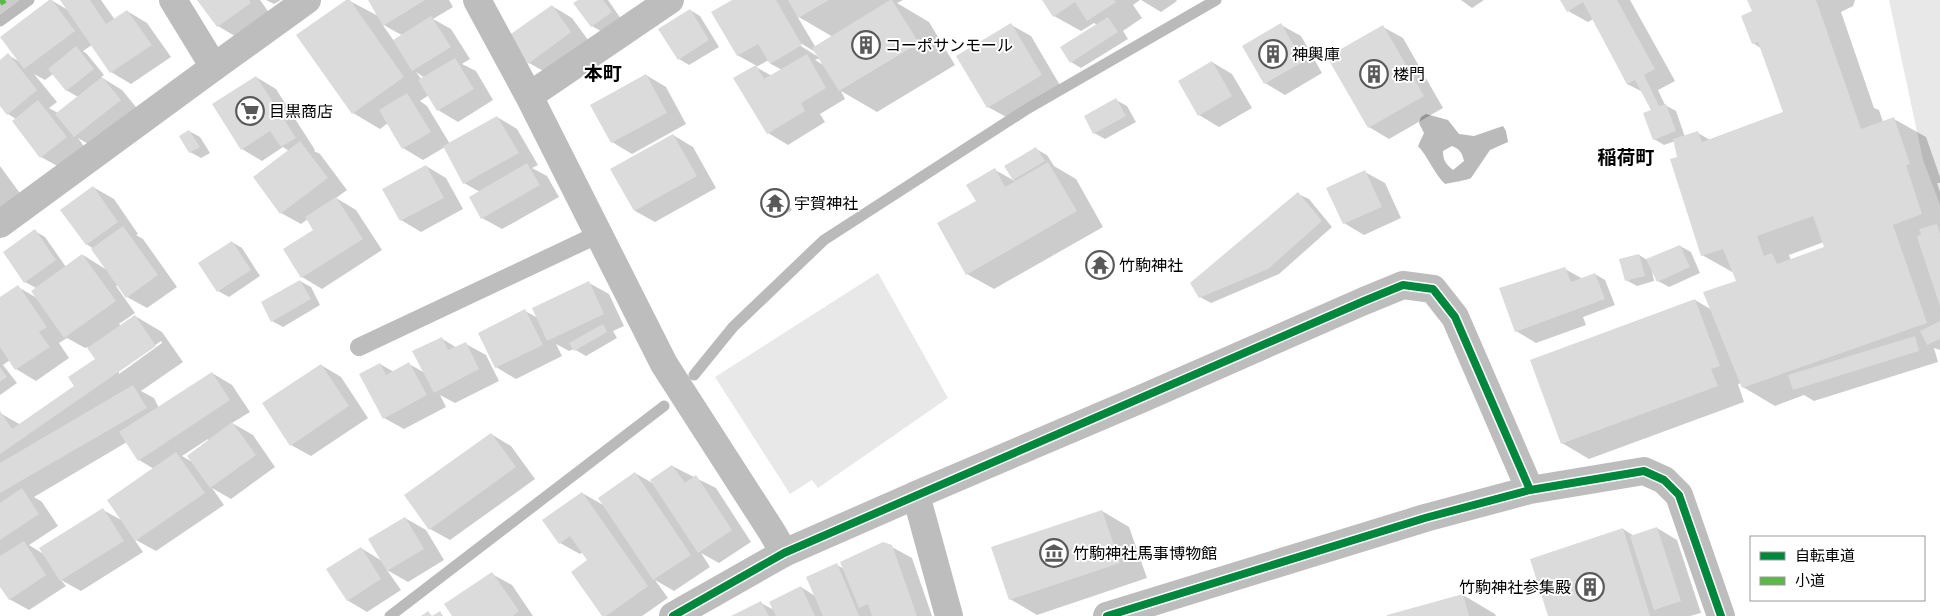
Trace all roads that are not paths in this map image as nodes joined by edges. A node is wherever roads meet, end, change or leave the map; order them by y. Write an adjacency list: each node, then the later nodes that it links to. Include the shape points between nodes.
1 (173, 0): 5 (street)
2 (306, 0): 5 (street)
3 (477, 0): 6 (street)
4 (670, 0): 6 (street)
5 (214, 67): 7 (street)
6 (529, 96): 8 (street)
7 (0, 224)
8 (599, 234): 9 (lane); 12 (street, via 664,364)
9 (359, 346)
10 (1530, 490): 11 (street, via 1455,317 1433,289 1403,285); 15 (street, via 1425,518); 16 (street, via 1644,471 1664,480 1679,495)
11 (916, 495): 12 (street); 14 (street)
12 (784, 553): 13 (street)
13 (673, 616)
14 (949, 616)
15 (1107, 616)
16 (1721, 616)

